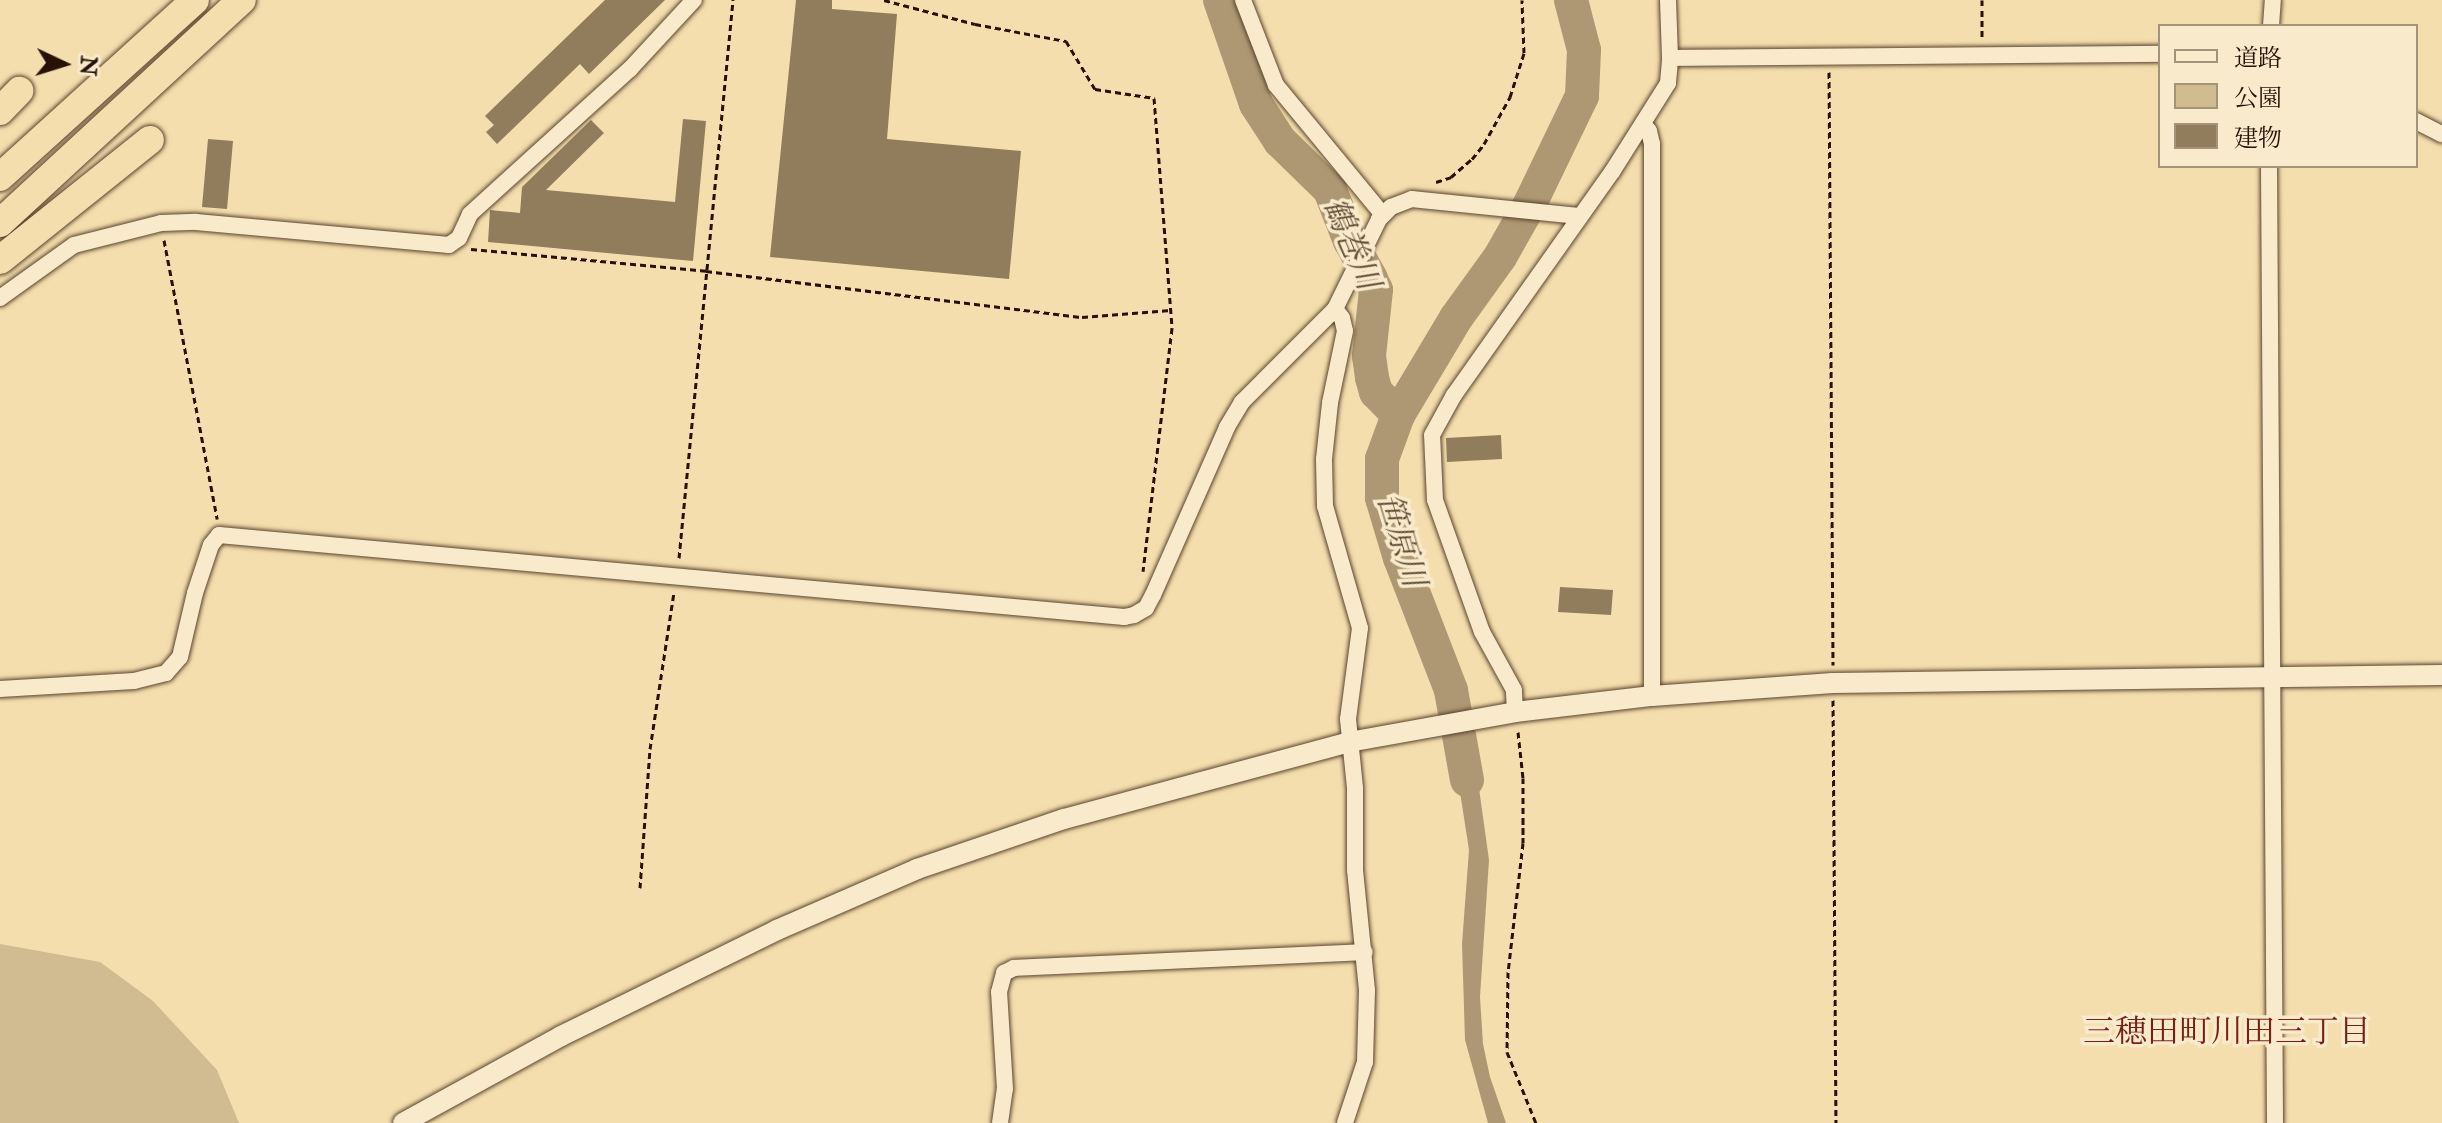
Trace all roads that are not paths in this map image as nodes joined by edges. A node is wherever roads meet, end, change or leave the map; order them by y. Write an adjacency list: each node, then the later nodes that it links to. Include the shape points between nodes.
1 (195, 0): 15 (highway)
2 (242, 0): 18 (highway)
3 (694, 0): 20 (street, via 630,69 470,214 459,238 443,246 161,223 74,245)
4 (1243, 0): 17 (street, via 1276,85)
5 (1668, 0): 9 (street)
6 (2273, 0): 7 (street)
7 (2271, 24)
8 (2158, 54): 9 (street)
9 (1670, 58): 11 (street, via 1668,83)
10 (2418, 122): 12 (street)
11 (1643, 124): 16 (street); 25 (street, via 1652,144)
12 (2442, 134)
13 (150, 140): 19 (highway)
14 (2269, 168): 23 (street)
15 (0, 177)
16 (1578, 216): 17 (street, via 1412,199 1395,204); 26 (street, via 1432,435 1435,500 1482,632 1514,690)
17 (1381, 217): 21 (street)
18 (0, 223)
19 (0, 260)
20 (0, 298)
21 (1338, 302): 24 (street, via 1242,402 1141,613 1124,617 219,535 195,593 180,657 166,673 134,681); 27 (street, via 1345,331 1330,403 1324,493 1360,628)
22 (2442, 675): 23 (street)
23 (2270, 677): 25 (street, via 1833,683); 32 (street)
24 (0, 689)
25 (1652, 696): 26 (street)
26 (1515, 712): 27 (street)
27 (1349, 742): 28 (street); 29 (street, via 1064,819 917,869 777,930 588,1023)
28 (1365, 952): 30 (street, via 1014,968 1004,973 999,992 1005,1089); 31 (street, via 1365,1062)
29 (403, 1123)
30 (1000, 1123)
31 (1345, 1123)
32 (2275, 1123)

